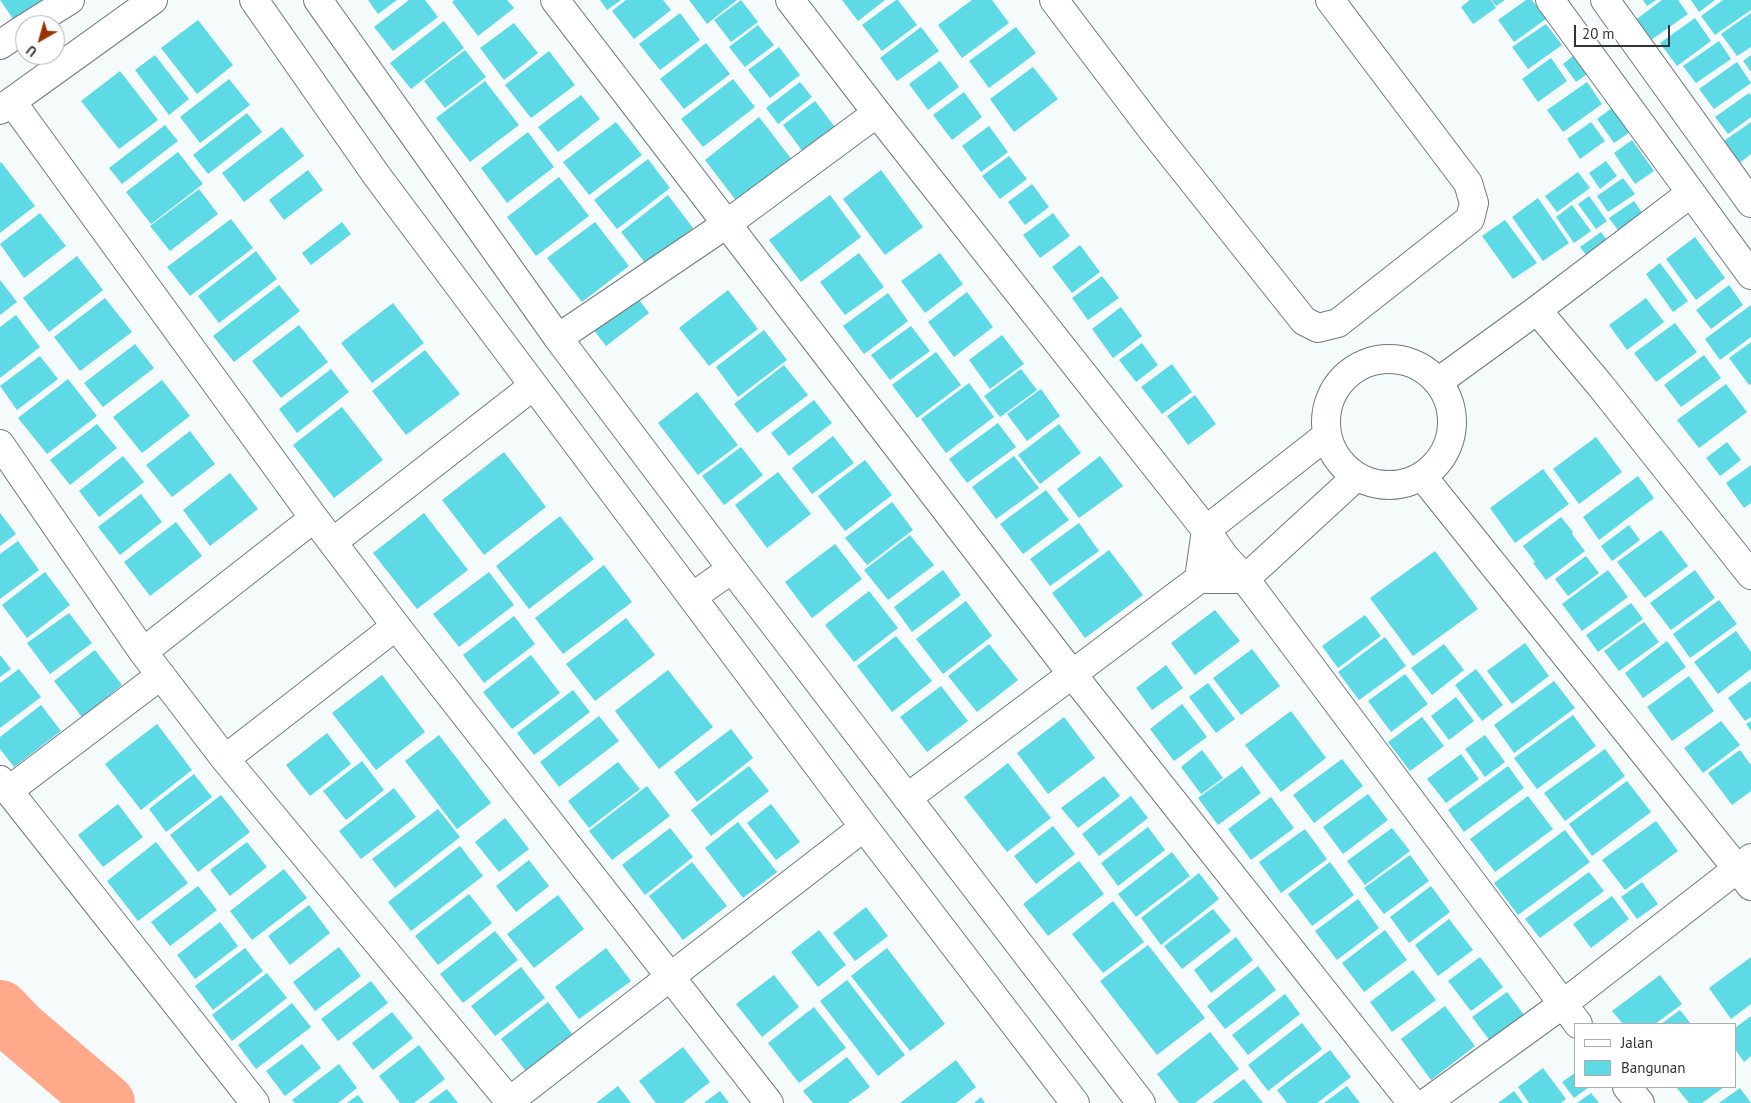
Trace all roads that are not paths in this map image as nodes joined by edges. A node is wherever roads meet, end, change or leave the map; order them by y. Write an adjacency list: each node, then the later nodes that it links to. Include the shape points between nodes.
1 (70, 0): 11 (street)
2 (153, 0): 12 (street)
3 (254, 0): 21 (street, via 377,176)
4 (318, 0): 19 (street)
5 (555, 0): 16 (street)
6 (790, 0): 13 (street)
7 (1054, 0): 8 (street, via 1304,322 1318,328 1338,323 1470,219 1474,204 1468,183)
8 (1330, 0)
9 (1550, 0): 14 (street)
10 (1605, 0): 15 (street)
11 (46, 15)
12 (6, 106): 26 (street)
13 (877, 113): 16 (street); 27 (street)
14 (1691, 193): 17 (street); 18 (street)
15 (1751, 203)
16 (728, 223): 19 (street); 36 (street)
17 (1751, 275)
18 (1537, 310): 20 (street); 30 (street)
19 (558, 338): 29 (street)
20 (1438, 382): 22 (street, via 1417,365 1391,359 1366,363 1343,377 1331,394 1325,415); 25 (street, via 1451,406 1452,433 1442,458)
21 (533, 386): 28 (street); 33 (street)
22 (1326, 436): 24 (street, via 1337,460); 27 (street)
23 (0, 444): 35 (street)
24 (1356, 477): 25 (street, via 1378,485 1401,486); 32 (street)
25 (1423, 477): 42 (street)
26 (314, 518): 28 (street); 35 (street)
27 (1206, 530): 31 (street); 32 (street)
28 (332, 542): 34 (street)
29 (732, 569): 33 (street); 40 (street)
30 (1751, 575)
31 (1199, 579): 32 (street); 36 (street)
32 (1245, 579): 44 (street)
33 (692, 597): 41 (street)
34 (396, 626): 38 (street); 43 (street)
35 (143, 652): 37 (street)
36 (1072, 674): 40 (street); 51 (street)
37 (161, 675): 38 (street); 39 (street)
38 (225, 759): 47 (street)
39 (4, 785): 48 (street)
40 (907, 798): 46 (street)
41 (864, 827): 43 (street); 50 (street)
42 (1746, 870): 44 (street)
43 (671, 976): 47 (street); 49 (street)
44 (1570, 1014): 52 (street)
45 (1629, 1088): 53 (street)
46 (1129, 1099)
47 (509, 1102)
48 (255, 1103)
49 (770, 1103)
50 (1075, 1103)
51 (1412, 1103)
52 (1426, 1103)
53 (1640, 1103)

